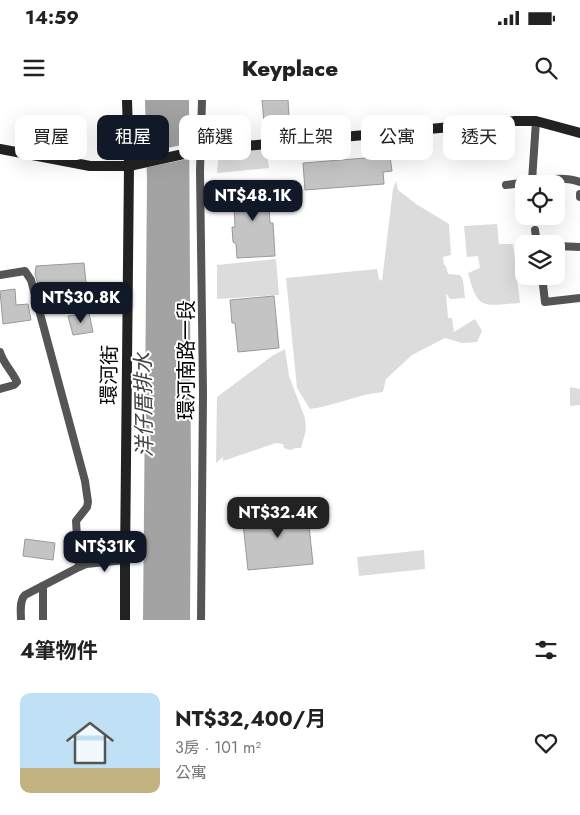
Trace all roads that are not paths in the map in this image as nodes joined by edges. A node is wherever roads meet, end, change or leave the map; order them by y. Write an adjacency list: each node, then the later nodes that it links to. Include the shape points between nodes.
1 (127, 100): 10 (street, 環河街)
2 (202, 100): 3 (street, 環河南路一段)
3 (201, 115)
4 (536, 121): 5 (street); 6 (street); 11 (street)
5 (580, 132)
6 (251, 146)
7 (0, 148): 10 (street, via 90,166)
8 (179, 155): 10 (street)
9 (198, 160): 31 (street, 環河南路一段, via 203,393)
10 (129, 166): 25 (street, 環河街)
11 (530, 175)
12 (565, 180): 13 (street)
13 (580, 182)
14 (515, 184): 15 (street)
15 (506, 185)
16 (535, 230): 17 (street)
17 (536, 235)
18 (565, 246): 19 (street)
19 (580, 247)
20 (0, 274): 26 (street, via 17,271 28,274 69,419 88,502 76,522)
21 (543, 285): 22 (street, via 545,302)
22 (580, 298)
23 (0, 352): 24 (street, via 17,382)
24 (0, 389)
25 (124, 560): 26 (street); 30 (street, 環河街)
26 (79, 567): 27 (street)
27 (43, 586): 28 (street, via 23,598); 29 (street)
28 (21, 620)
29 (43, 620)
30 (125, 620)
31 (201, 620)

